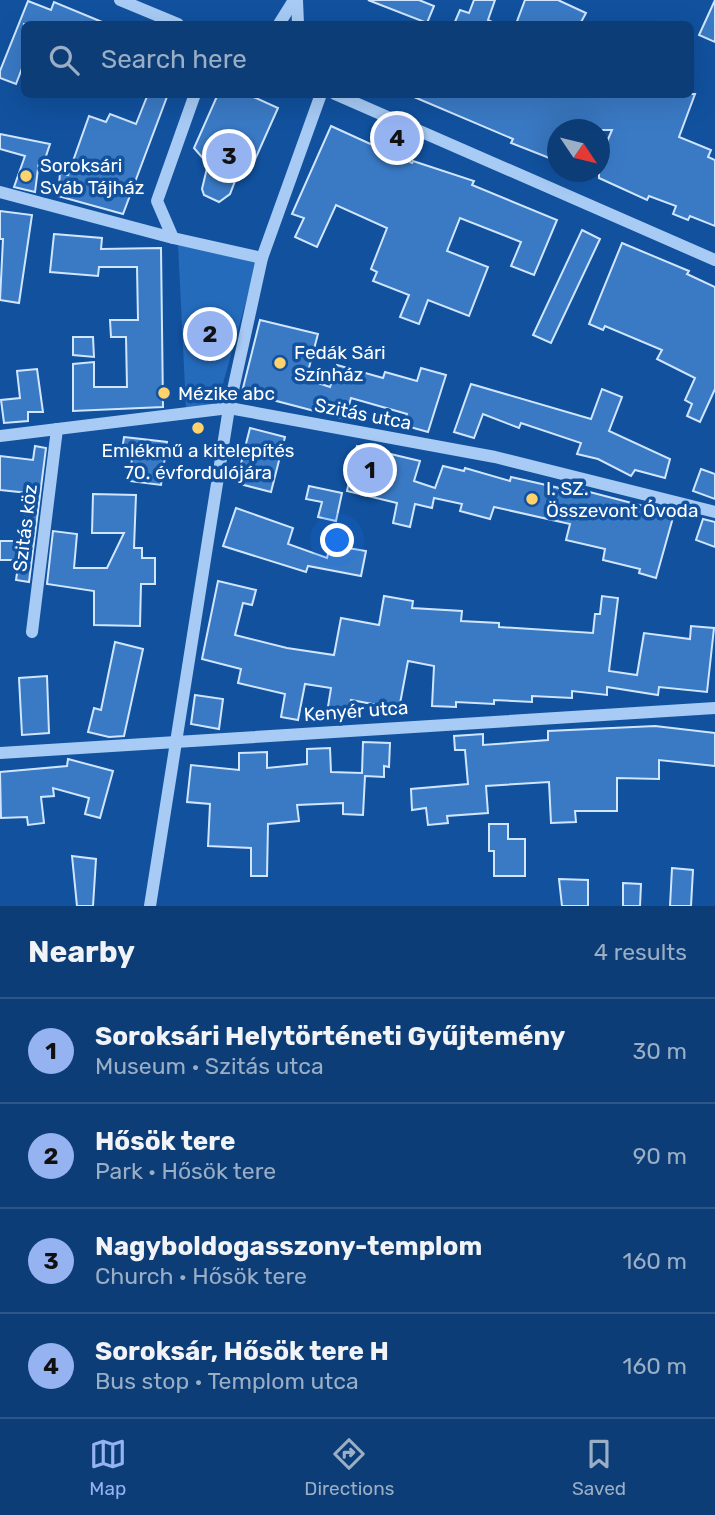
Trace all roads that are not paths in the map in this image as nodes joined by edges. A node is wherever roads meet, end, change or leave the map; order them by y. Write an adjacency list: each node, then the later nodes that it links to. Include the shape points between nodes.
1 (120, 0): 3 (street)
2 (296, 0): 4 (street); 5 (street)
3 (171, 21)
4 (280, 21)
5 (298, 21)
6 (194, 98): 10 (street, via 157,201)
7 (320, 98): 11 (street)
8 (344, 98): 12 (street)
9 (0, 192): 10 (street)
10 (173, 238): 11 (street)
11 (262, 258): 13 (street)
12 (715, 260)
13 (229, 408): 14 (street, Szitás utca); 16 (street, Szitás utca, via 495,457); 19 (street)
14 (57, 429): 15 (street, Szitás utca); 17 (street, Szitás köz)
15 (0, 436)
16 (715, 512)
17 (32, 632)
18 (715, 708): 19 (street, Kenyér utca)
19 (175, 741): 20 (street, Kenyér utca); 21 (street)
20 (0, 753)
21 (150, 906)

